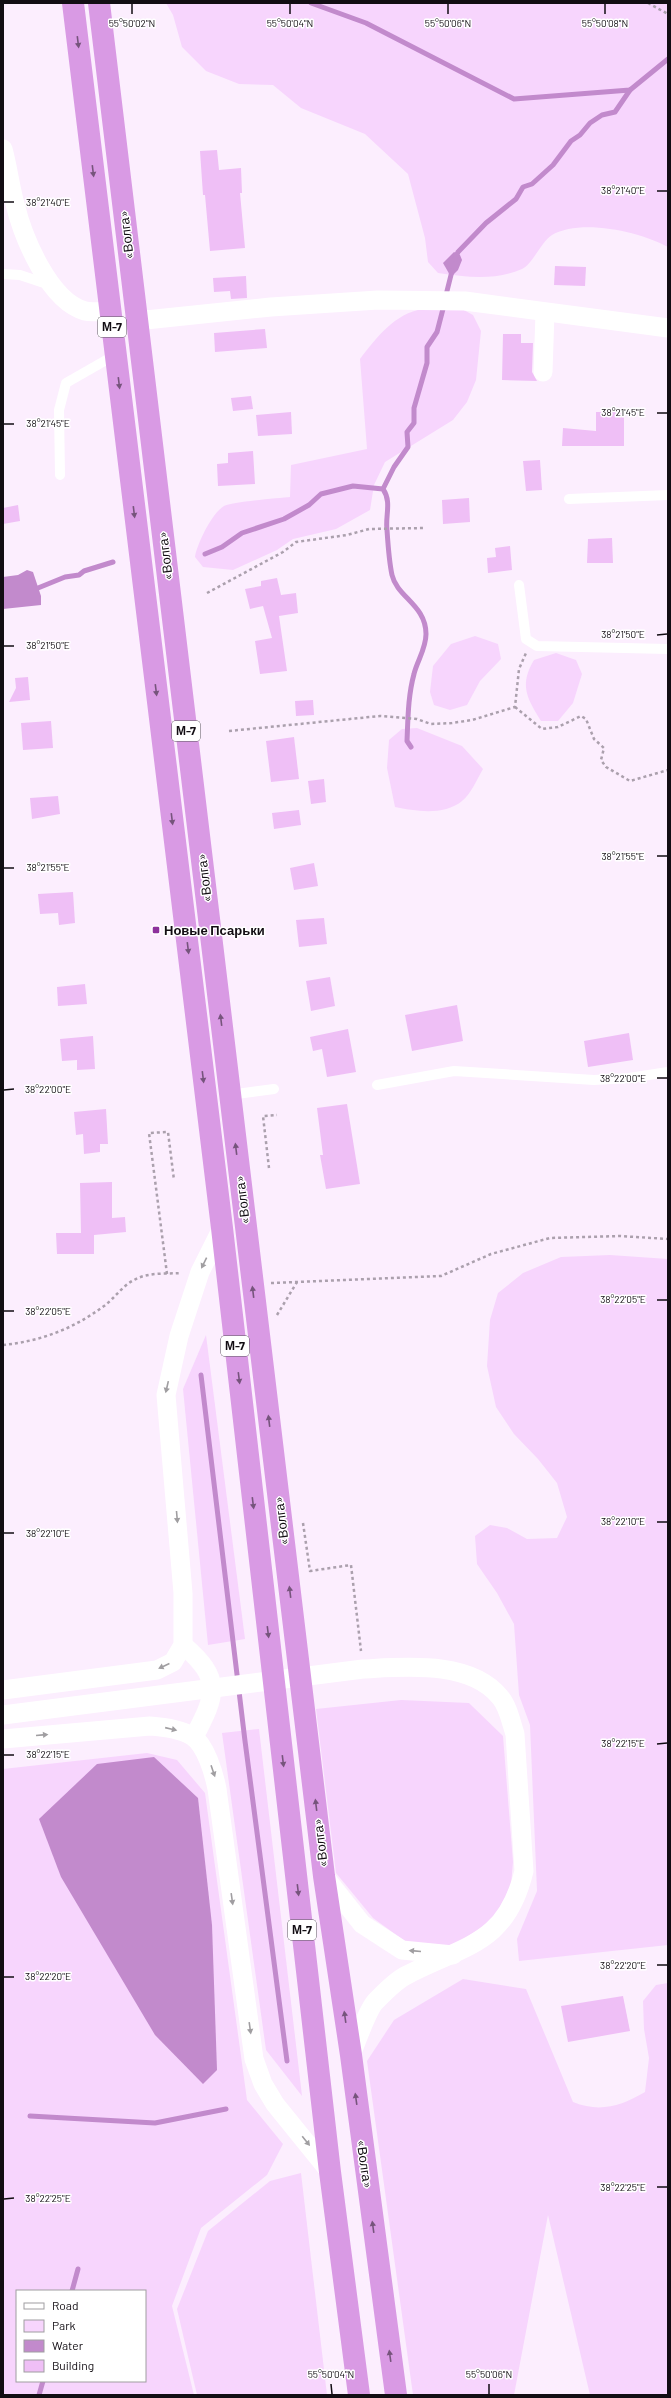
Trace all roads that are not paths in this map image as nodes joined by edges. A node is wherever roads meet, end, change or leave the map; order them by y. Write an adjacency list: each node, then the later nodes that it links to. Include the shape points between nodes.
1 (74, 3): 6 (highway, «Волга» / М-7, one-way to 6)
2 (99, 3): 8 (highway, «Волга» / М-7)
3 (3, 150): 5 (street, via 15,204 30,245)
4 (3, 274): 5 (lane, via 20,275)
5 (52, 285): 6 (street, via 65,301 86,311)
6 (110, 311): 10 (highway, «Волга» / М-7)
7 (545, 313): 8 (street, via 465,301 378,300 271,307); 9 (street); 11 (street)
8 (136, 321): 20 (highway, «Волга» / М-7, one-way to 8)
9 (668, 328)
10 (115, 355): 12 (lane, via 66,383 59,410); 21 (highway, «Волга» / М-7, one-way to 21)
11 (543, 372)
12 (60, 475)
13 (668, 495): 14 (lane)
14 (569, 499)
15 (519, 585): 16 (lane, via 526,639 537,646)
16 (668, 649)
17 (668, 1072): 18 (lane, via 594,1080 454,1071)
18 (377, 1086)
19 (274, 1089): 20 (lane)
20 (229, 1095): 27 (highway, «Волга» / М-7, one-way to 20)
21 (222, 1228): 22 (street, one-way to 22, via 200,1272 179,1336 166,1395 183,1593); 30 (highway, «Волга» / М-7, one-way to 30)
22 (183, 1645): 23 (street, one-way to 23, via 173,1662 157,1670); 25 (street, via 200,1659 208,1672 212,1688 211,1703)
23 (3, 1690)
24 (3, 1715): 28 (street, via 362,1662 449,1670 479,1680 500,1697 515,1734 524,1871 519,1893 506,1916 478,1943)
25 (194, 1737): 26 (street, one-way to 25, via 150,1726 173,1729); 30 (street, one-way to 30, via 214,1772 254,2059 263,2084 275,2104)
26 (3, 1739)
27 (324, 1876): 28 (street, one-way to 27, via 402,1950 362,1924); 29 (highway, «Волга» / М-7, one-way to 27)
28 (454, 1955): 29 (street, via 403,1977 373,2004)
29 (351, 2055): 32 (highway, «Волга» / М-7, one-way to 29)
30 (330, 2172): 31 (highway, «Волга» / М-7)
31 (358, 2395)
32 (396, 2395)

